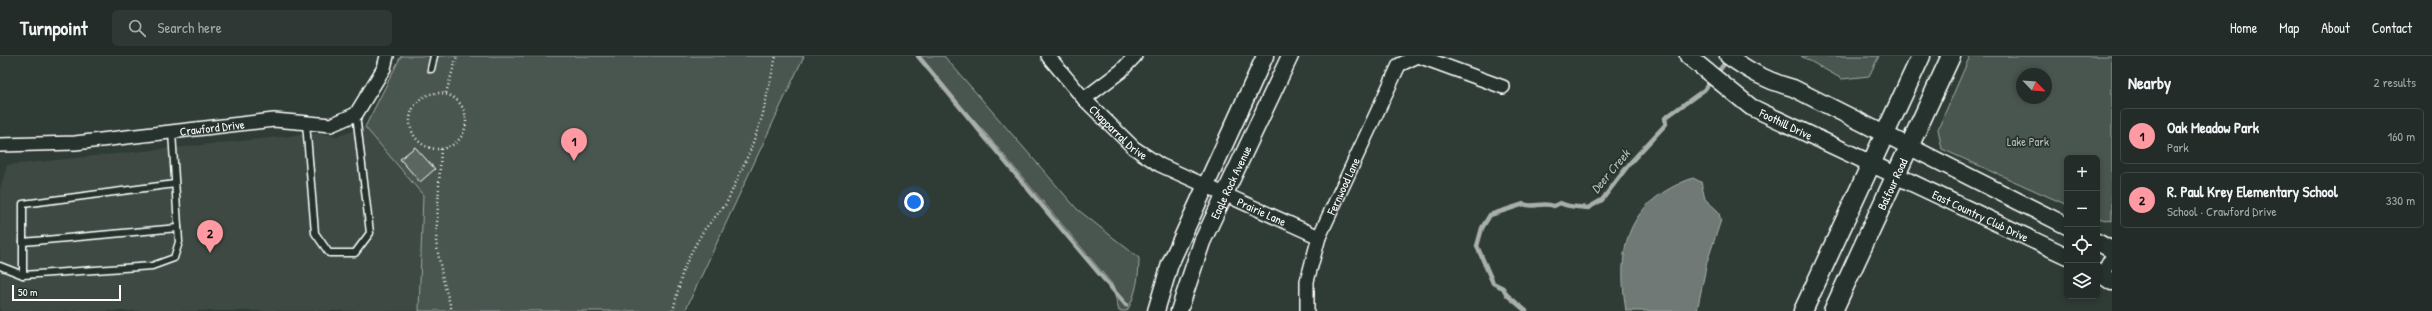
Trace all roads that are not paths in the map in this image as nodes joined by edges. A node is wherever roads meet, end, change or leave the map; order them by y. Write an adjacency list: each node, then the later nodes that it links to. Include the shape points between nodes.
1 (388, 56): 14 (street, via 384,68)
2 (434, 56): 11 (lane)
3 (1048, 56): 13 (street, Chapparral Drive)
4 (1135, 56): 13 (street, via 1121,71)
5 (1265, 56): 23 (street, Eagle Rock Avenue)
6 (1290, 56): 24 (street, Eagle Rock Avenue)
7 (1688, 56): 20 (street, Foothill Drive, via 1751,107)
8 (1728, 56): 17 (street, via 1749,72 1793,88)
9 (1920, 56): 17 (main road)
10 (1950, 56): 19 (main road, Balfour Road)
11 (431, 69)
12 (1503, 87): 27 (street, Fernwood Lane, via 1418,56 1399,66)
13 (1084, 99): 23 (street, Chapparral Drive, via 1134,148 1160,165)
14 (356, 114): 15 (street, Crawford Drive, via 331,125); 15 (lane, via 370,233 355,253 329,253 315,233)
15 (306, 123): 16 (street, Crawford Drive, via 274,120)
16 (172, 132): 18 (street, Crawford Drive, via 75,143); 22 (lane)
17 (1885, 133): 19 (street); 20 (main road)
18 (0, 145)
19 (1909, 145): 21 (main road, Balfour Road); 25 (street)
20 (1872, 163): 21 (street, Foothill Drive); 39 (main road)
21 (1895, 174): 31 (street, East Country Club Drive); 40 (main road, Balfour Road)
22 (175, 184): 26 (lane); 28 (lane, via 24,204)
23 (1206, 186): 24 (street, Prairie Lane); 36 (street, Eagle Rock Avenue, via 1170,264)
24 (1224, 195): 27 (street, Prairie Lane); 37 (street, Eagle Rock Avenue, via 1202,242)
25 (2064, 224)
26 (178, 228): 28 (lane); 34 (lane, via 180,242 174,258 152,266)
27 (1318, 237): 38 (street, Fernwood Lane, via 1307,281)
28 (23, 242): 34 (lane)
29 (2100, 244): 30 (street)
30 (2112, 250)
31 (2064, 255)
32 (2112, 257): 35 (street)
33 (0, 266): 34 (lane)
34 (23, 275)
35 (2104, 276)
36 (1156, 311)
37 (1179, 311)
38 (1307, 311)
39 (1803, 311)
40 (1832, 311)

